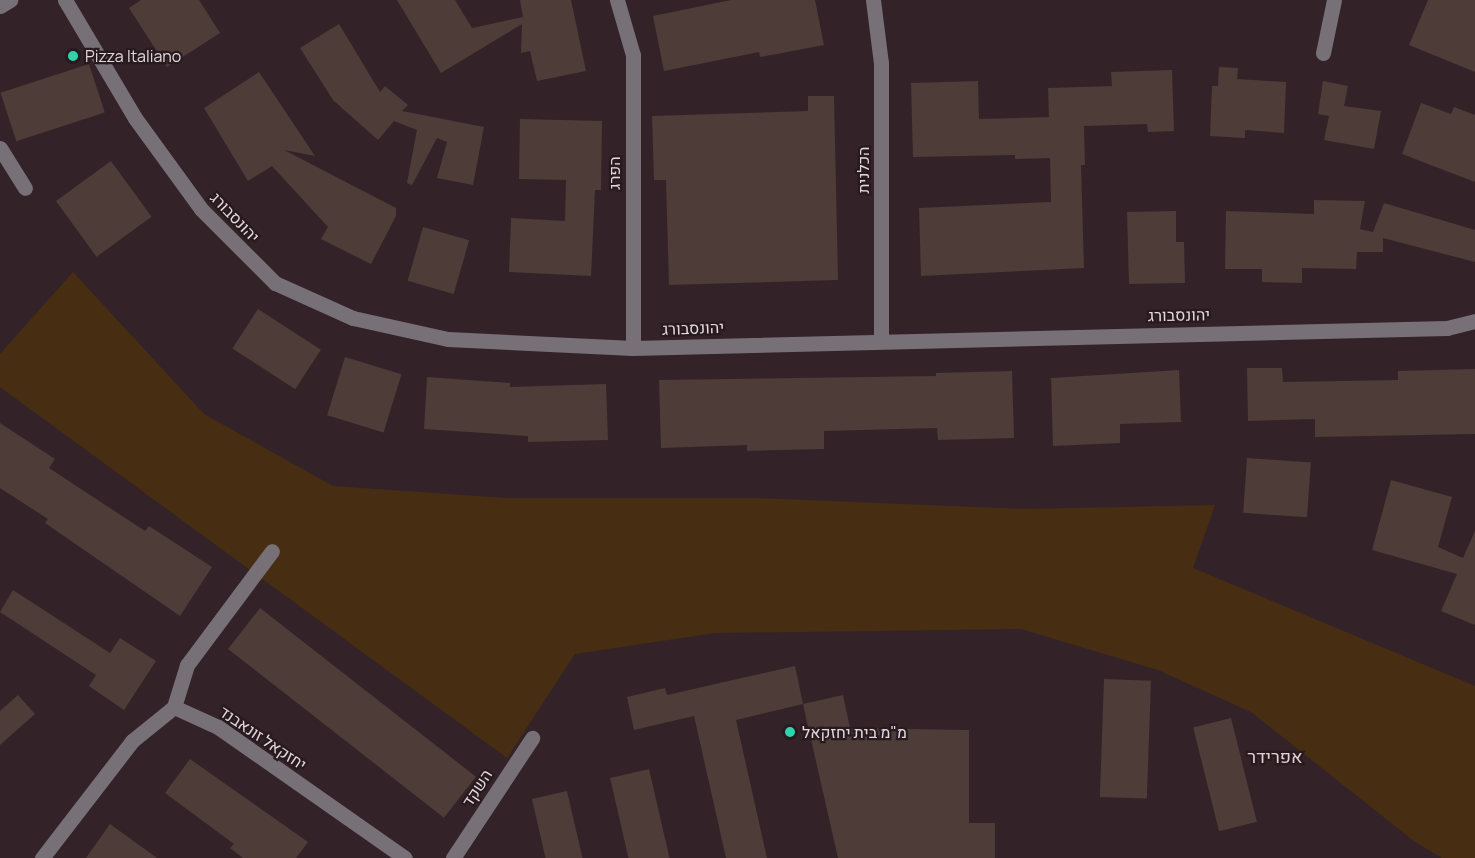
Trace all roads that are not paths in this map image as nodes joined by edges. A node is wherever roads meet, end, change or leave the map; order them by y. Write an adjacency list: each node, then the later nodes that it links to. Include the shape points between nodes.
1 (10, 0): 6 (street)
2 (65, 0): 12 (street, יהונסבורג, via 135,118 201,209 275,283 353,318 448,339)
3 (617, 0): 12 (street, הפרג, via 633,55)
4 (873, 0): 11 (street, הכלנית, via 881,63)
5 (1334, 0): 7 (street)
6 (0, 6)
7 (1323, 53)
8 (0, 148): 9 (street)
9 (26, 188)
10 (1475, 321): 11 (street, יהונסבורג, via 1447,328)
11 (881, 340): 12 (street, יהונסבורג)
12 (633, 348)
13 (272, 551): 14 (street, via 187,665)
14 (174, 706): 16 (street, via 132,741); 17 (street, יחזקאל זונאבנד, via 218,727)
15 (532, 738): 18 (street, השקד)
16 (42, 858)
17 (405, 858)
18 (453, 858)

